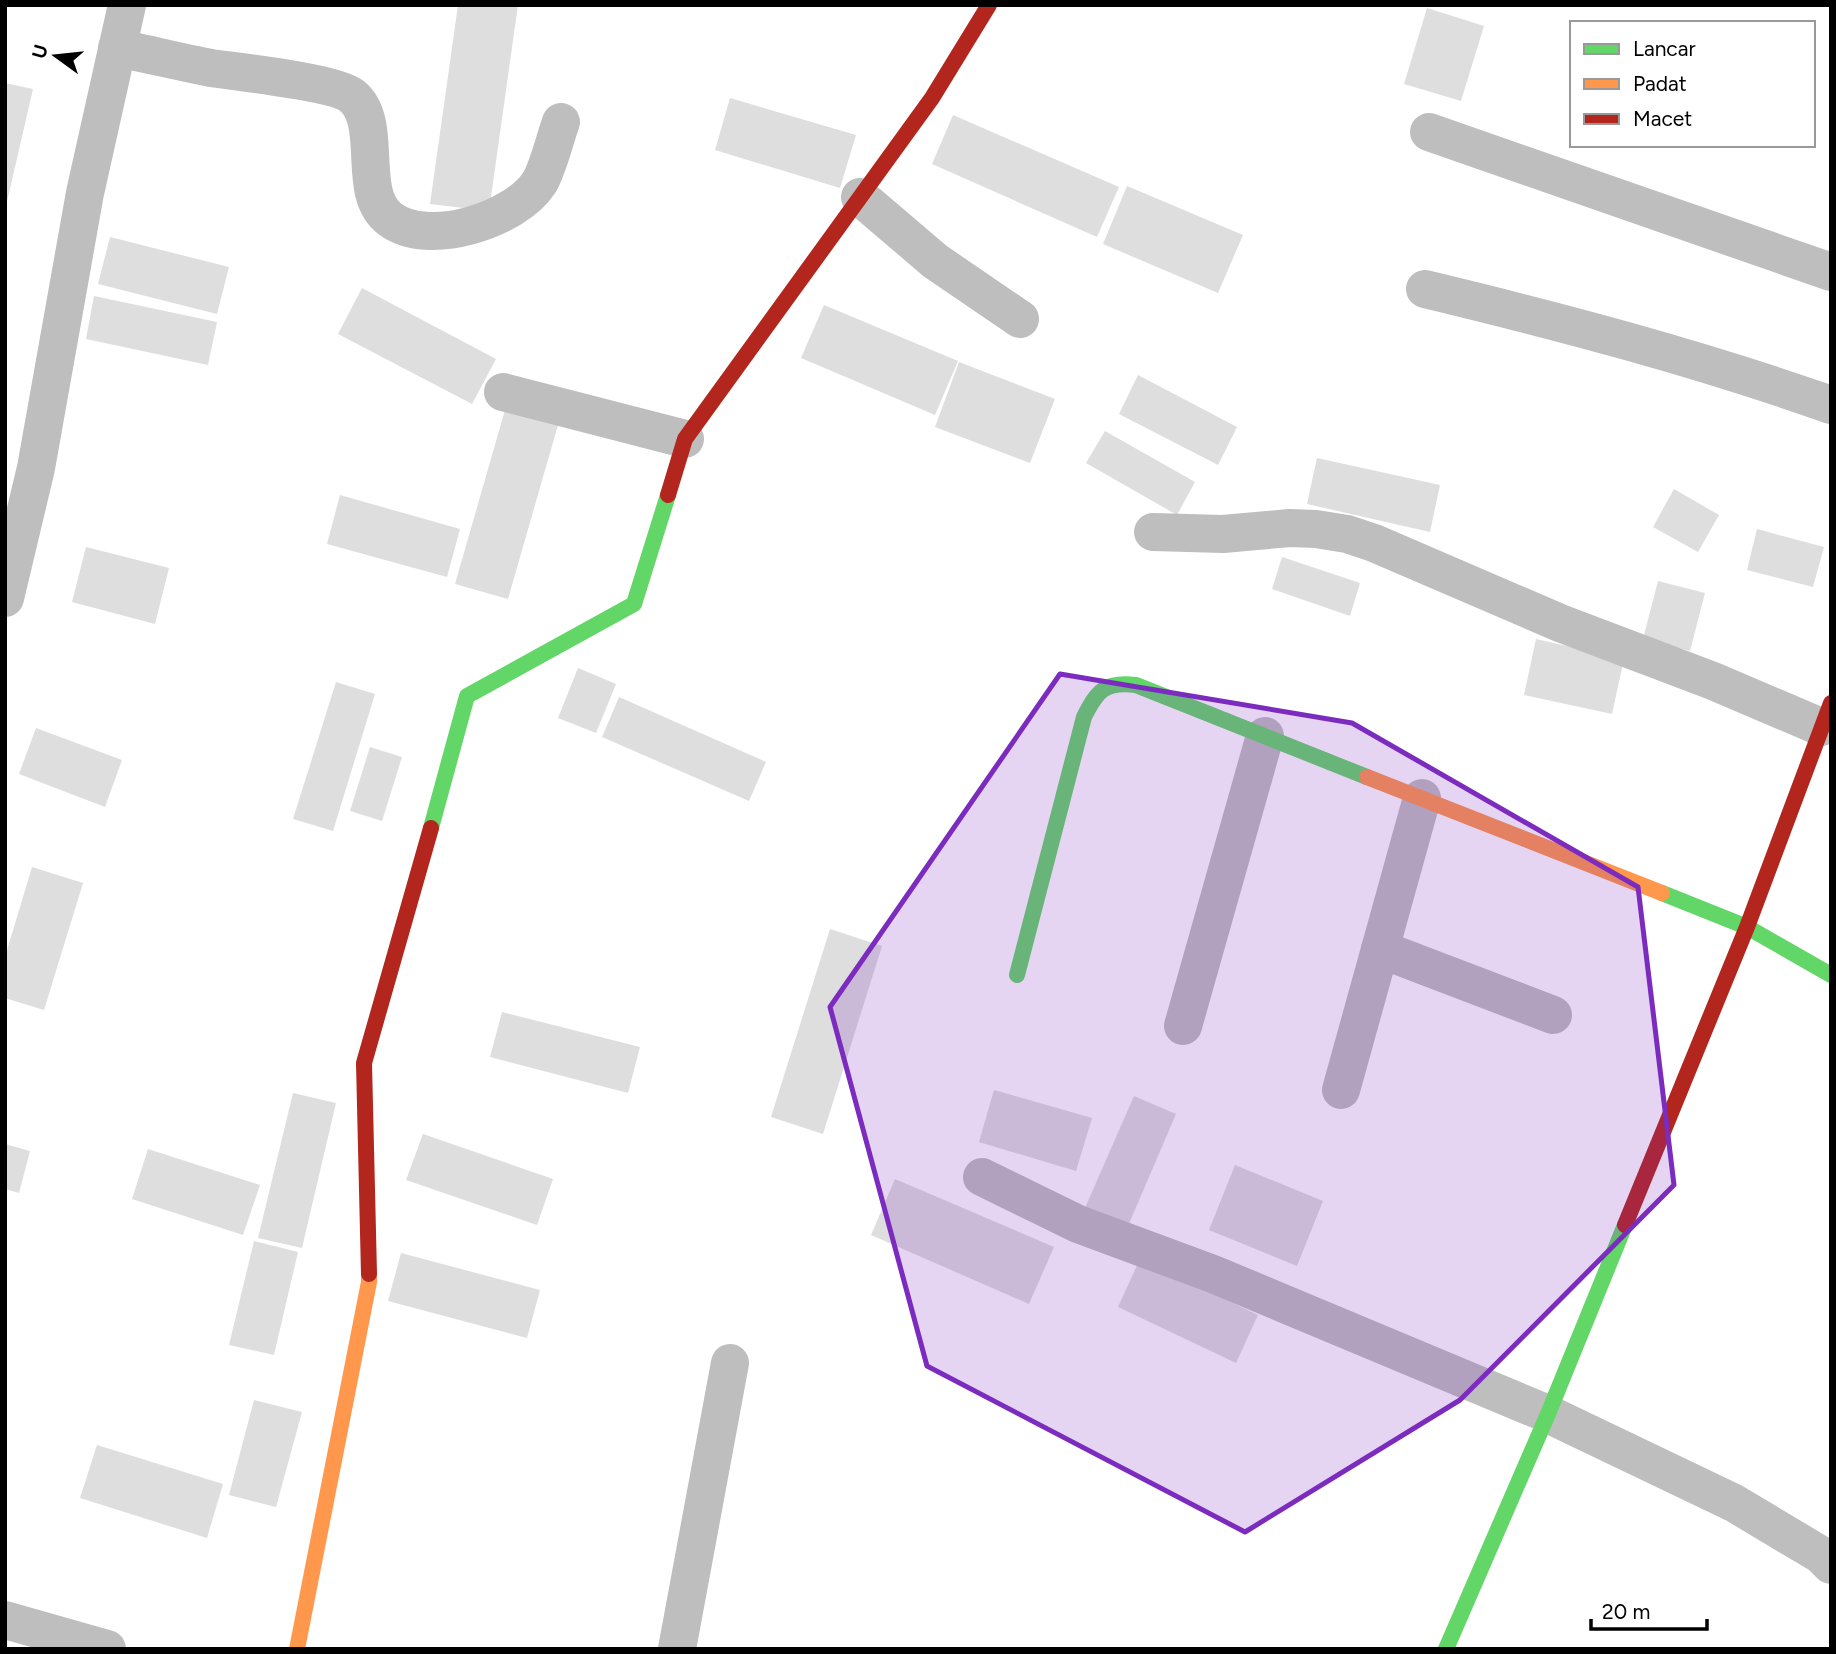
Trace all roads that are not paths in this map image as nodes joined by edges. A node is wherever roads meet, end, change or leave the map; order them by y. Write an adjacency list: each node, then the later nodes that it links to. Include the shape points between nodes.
1 (127, 5): 3 (street)
2 (989, 5): 6 (street, via 932,98)
3 (117, 48): 4 (street, via 350,94 366,119 377,199 385,215 408,228 437,232 503,215 539,183); 14 (street, via 85,193 36,468)
4 (561, 122)
5 (1429, 132): 7 (street)
6 (860, 197): 9 (street, via 934,261); 12 (street)
7 (1831, 272)
8 (1426, 289): 11 (street, via 1592,330)
9 (1020, 319)
10 (503, 392): 12 (street)
11 (1831, 405)
12 (685, 439): 31 (street, via 634,604 467,695 364,1063 369,1282)
13 (1153, 532): 15 (street, via 1223,534 1290,528 1347,534 1713,681)
14 (8, 574)
15 (1826, 715): 18 (street)
16 (1265, 736): 17 (street); 20 (street, via 1136,685 1120,681 1105,686 1084,718); 23 (street)
17 (1422, 798): 18 (street); 19 (street)
18 (1747, 927): 21 (street); 27 (street)
19 (1380, 949): 22 (street); 24 (street)
20 (1017, 975)
21 (1831, 975)
22 (1553, 1016)
23 (1183, 1026)
24 (1341, 1090)
25 (982, 1177): 27 (street, via 1078,1224 1213,1274)
26 (730, 1363): 32 (street)
27 (1548, 1414): 28 (street, via 1734,1503); 33 (street)
28 (1831, 1564)
29 (5, 1620): 30 (street)
30 (107, 1649)
31 (297, 1649)
32 (677, 1649)
33 (1447, 1649)

